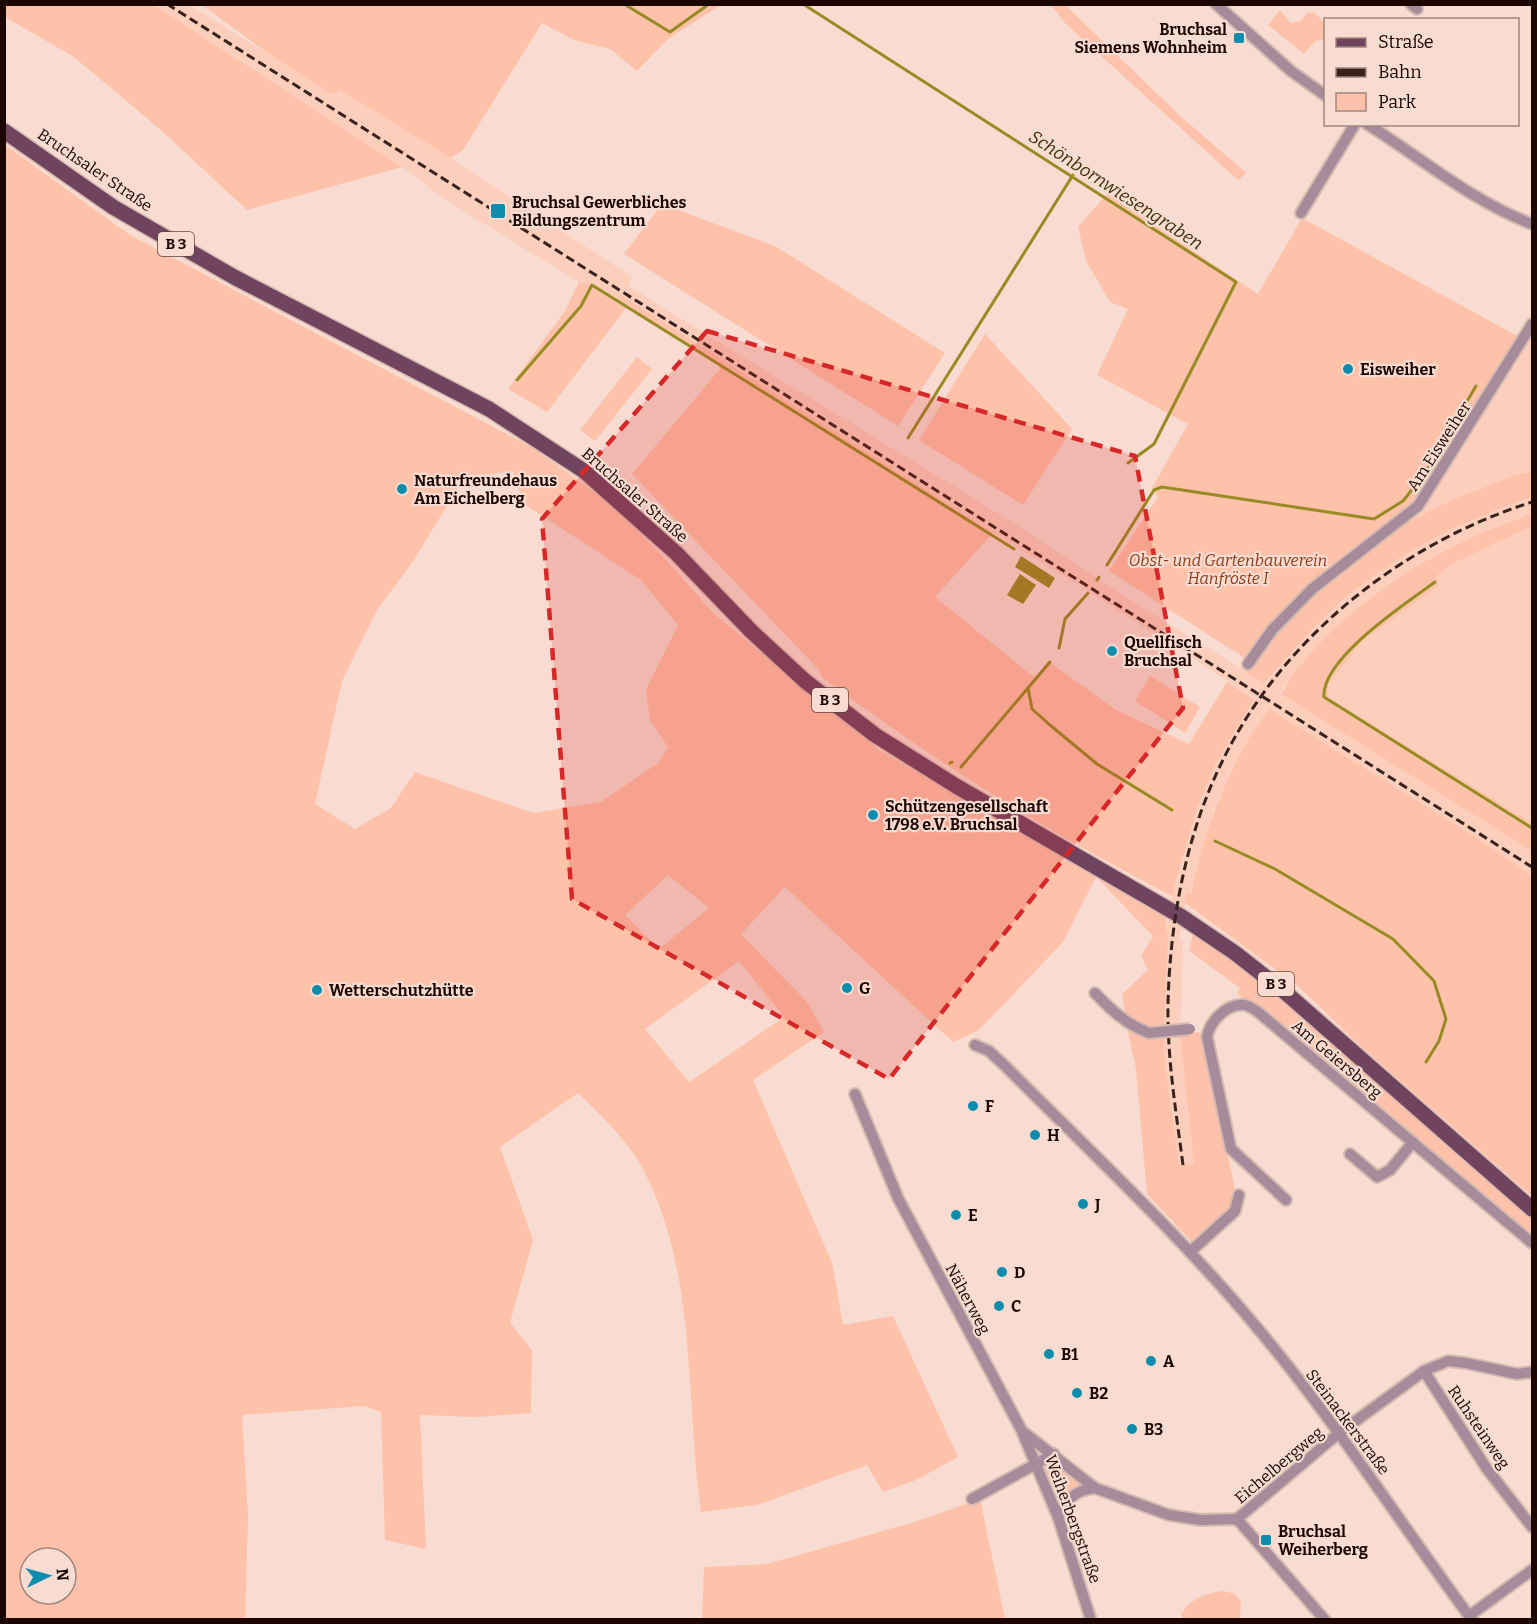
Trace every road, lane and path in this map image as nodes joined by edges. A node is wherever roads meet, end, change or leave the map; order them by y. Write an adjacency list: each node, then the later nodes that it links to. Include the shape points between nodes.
1 (1216, 4): 2 (street, via 1291,71)
2 (1324, 95)
3 (1354, 126): 6 (street)
4 (1370, 126): 7 (street, via 1499,209)
5 (4, 131): 18 (main road, Bruchsaler Straße / B 3, via 123,213 234,277 462,394 548,445 584,471 676,553 805,681 875,735 1182,917 1261,971)
6 (1301, 213)
7 (1533, 224)
8 (1533, 324): 9 (street, Am Eisweiher, via 1418,506 1312,589 1272,630)
9 (1248, 664)
10 (1095, 993): 11 (street, bridge, via 1115,1014 1149,1033)
11 (1209, 1026): 14 (street, Am Geiersberg, via 1232,1007 1246,1005); 17 (street, via 1207,1037 1231,1149)
12 (975, 1046): 20 (street, Steinackerstraße, via 989,1051 1004,1064)
13 (855, 1094): 23 (street, Näherweg, via 898,1198)
14 (1413, 1142): 15 (street, via 1390,1170 1377,1177); 19 (street, Am Geiersberg)
15 (1350, 1154)
16 (1239, 1195): 20 (street, via 1235,1211)
17 (1286, 1200)
18 (1533, 1209)
19 (1533, 1243)
20 (1190, 1252): 24 (street, Steinackerstraße, via 1260,1331)
21 (1424, 1371): 22 (street, Eichelbergweg, via 1448,1362 1517,1374); 24 (street, Eichelbergweg); 31 (street, Ruhsteinweg, via 1487,1469)
22 (1533, 1372)
23 (1022, 1431): 25 (street, Näherweg); 26 (street, Weiherbergstraße)
24 (1339, 1433): 30 (street, Eichelbergweg); 33 (street, Steinackerstraße)
25 (1054, 1454): 26 (street); 27 (street, Näherweg)
26 (1038, 1463): 28 (street); 29 (street, Weiherbergstraße)
27 (1095, 1488): 29 (street, via 1072,1495); 30 (street, Näherweg, via 1169,1515)
28 (972, 1499)
29 (1058, 1517): 34 (street, Weiherbergstraße)
30 (1237, 1520): 35 (street)
31 (1533, 1527)
32 (1533, 1570): 33 (street)
33 (1470, 1618)
34 (1091, 1620)
35 (1325, 1620)

